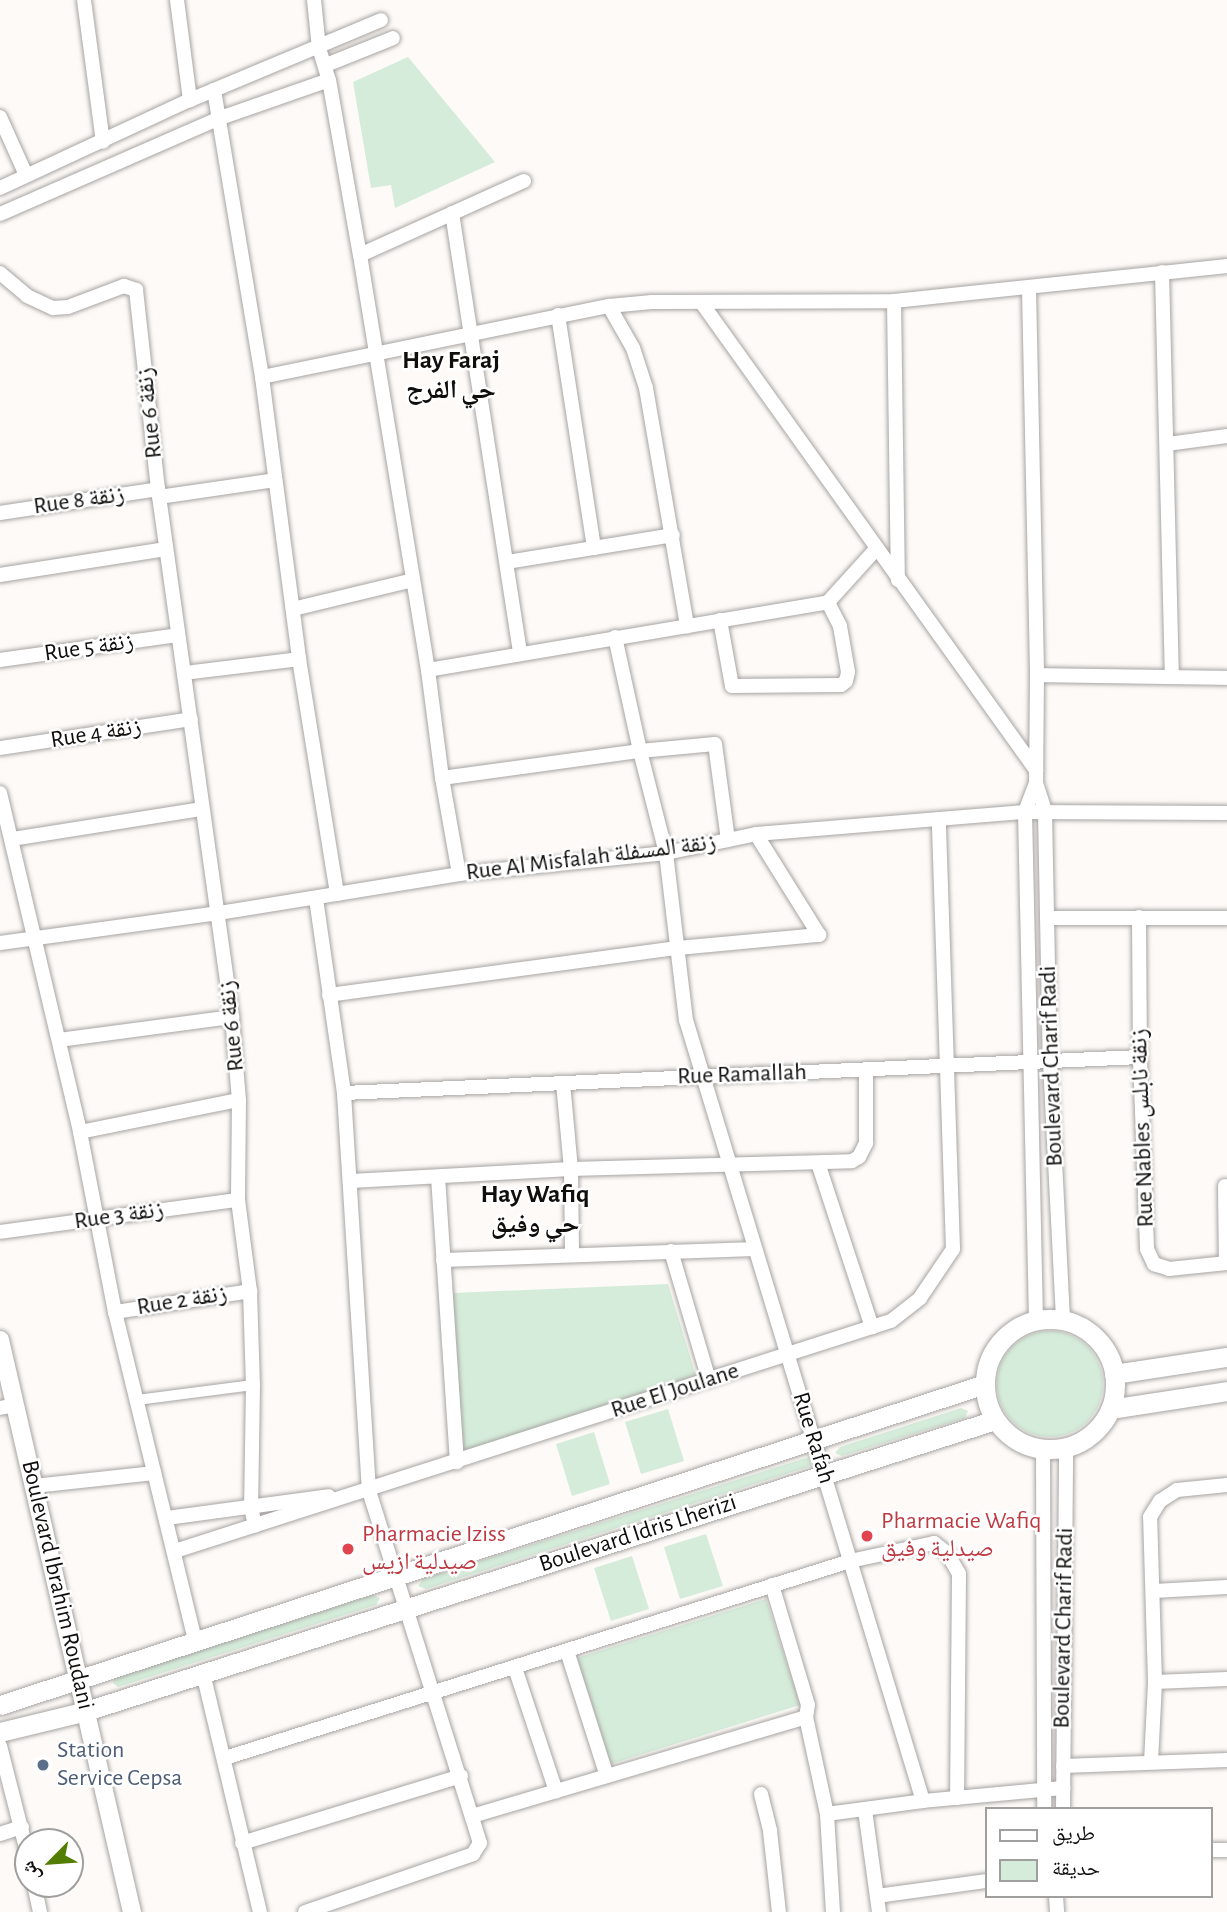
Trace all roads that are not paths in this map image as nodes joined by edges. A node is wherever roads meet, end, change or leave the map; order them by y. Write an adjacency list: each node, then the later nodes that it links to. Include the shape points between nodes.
1 (84, 0): 13 (street)
2 (177, 0): 10 (street)
3 (314, 0): 6 (street)
4 (381, 20): 6 (street)
5 (393, 38): 7 (street)
6 (319, 48): 7 (street); 9 (street)
7 (326, 65): 8 (street)
8 (329, 80): 12 (street); 19 (street)
9 (214, 90): 10 (street); 12 (street)
10 (190, 100): 13 (street)
11 (0, 117): 14 (street)
12 (220, 118): 18 (street); 30 (street)
13 (103, 142): 14 (street)
14 (26, 175): 16 (street)
15 (524, 181): 17 (street)
16 (0, 188)
17 (452, 213): 19 (street); 28 (street)
18 (0, 214)
19 (360, 255): 29 (street)
20 (1227, 266): 21 (street)
21 (1162, 272): 23 (street); 32 (street)
22 (0, 273): 34 (street, Rue 6 زنقة, via 27,296 52,308 68,307 124,286 136,290)
23 (1029, 289): 24 (street); 55 (street)
24 (894, 300): 25 (street); 43 (street)
25 (701, 302): 26 (street); 38 (street)
26 (609, 306): 27 (street); 36 (street, via 633,348 646,388)
27 (558, 315): 28 (street); 37 (street)
28 (471, 332): 29 (street); 40 (street)
29 (376, 353): 30 (street); 42 (street)
30 (262, 377): 33 (street)
31 (1227, 436): 32 (street)
32 (1168, 444): 56 (street)
33 (275, 480): 34 (street, Rue 8 زنقة); 45 (street)
34 (158, 493): 35 (street, Rue 8 زنقة); 39 (street, Rue 6 زنقة)
35 (0, 513)
36 (673, 535): 37 (street); 47 (street)
37 (594, 548): 40 (street)
38 (876, 549): 43 (street); 44 (street)
39 (166, 550): 41 (street); 48 (street, Rue 6 زنقة)
40 (507, 562): 50 (street)
41 (0, 575)
42 (413, 580): 45 (street); 53 (street)
43 (898, 580): 61 (street)
44 (828, 602): 46 (street); 46 (street, via 840,626 848,673 841,685 732,686)
45 (292, 609): 51 (street)
46 (720, 620): 47 (street)
47 (687, 626): 49 (street)
48 (177, 635): 52 (street, Rue 5 زنقة); 54 (street, Rue 6 زنقة)
49 (615, 638): 50 (street); 60 (street, Rue Rafah)
50 (520, 653): 53 (street)
51 (299, 659): 54 (street); 74 (street)
52 (0, 660)
53 (428, 670): 62 (street)
54 (184, 673): 58 (street, Rue 6 زنقة)
55 (1037, 675): 56 (street); 61 (street)
56 (1172, 677): 57 (street)
57 (1227, 678)
58 (191, 719): 59 (street, Rue 4 زنقة); 64 (street, Rue 6 زنقة)
59 (0, 748)
60 (639, 751): 62 (street); 71 (street, via 715,744); 72 (street, Rue Rafah)
61 (1036, 776): 65 (street, Boulevard Charif Radi); 66 (street)
62 (442, 778): 73 (street)
63 (0, 793): 70 (street)
64 (202, 809): 70 (street); 76 (street, Rue 6 زنقة)
65 (1045, 811): 66 (street, Rue Al Misfalah زنقة المسفلة); 67 (street, Rue Al Misfalah زنقة المسفلة); 78 (street, Boulevard Charif Radi)
66 (1025, 812): 68 (street, Rue Al Misfalah زنقة المسفلة); 88 (street, Boulevard Charif Radi)
67 (1227, 813)
68 (939, 820): 69 (street, Rue Al Misfalah زنقة المسفلة); 89 (street)
69 (756, 834): 71 (street, Rue Al Misfalah زنقة المسفلة); 82 (street, via 819,935)
70 (12, 839): 80 (street)
71 (728, 840): 72 (street, Rue Al Misfalah زنقة المسفلة)
72 (666, 853): 73 (street, Rue Al Misfalah زنقة المسفلة); 82 (street, Rue Rafah)
73 (458, 874): 74 (street, Rue Al Misfalah زنقة المسفلة)
74 (337, 894): 75 (street, Rue Al Misfalah زنقة المسفلة)
75 (316, 898): 76 (street, Rue Al Misfalah زنقة المسفلة); 83 (street)
76 (219, 913): 80 (street, Rue Al Misfalah زنقة المسفلة); 84 (street, Rue 6 زنقة)
77 (1139, 917): 78 (street); 79 (street); 86 (street, Rue Nables زنقة نابلس)
78 (1047, 918): 87 (street, Boulevard Charif Radi)
79 (1227, 918)
80 (36, 937): 81 (street, Rue Al Misfalah زنقة المسفلة); 85 (street)
81 (0, 943)
82 (678, 948): 83 (street); 91 (street, Rue Rafah, via 686,1020)
83 (329, 995): 93 (street)
84 (232, 1017): 85 (street); 94 (street, Rue 6 زنقة)
85 (59, 1040): 95 (street)
86 (1140, 1057): 87 (street, Rue Ramallah); 109 (street, Rue Nables زنقة نابلس, via 1150,1258 1169,1269)
87 (1050, 1062): 88 (street, Rue Ramallah); 113 (street, Boulevard Charif Radi)
88 (1030, 1063): 89 (street, Rue Ramallah); 112 (street, Boulevard Charif Radi)
89 (948, 1066): 90 (street, Rue Ramallah); 114 (street, Rue El Joulane, via 953,1249 920,1298 891,1321)
90 (866, 1070): 91 (street, Rue Ramallah); 96 (street, via 863,1150 852,1161)
91 (702, 1076): 92 (street, Rue Ramallah); 97 (street, Rue Rafah)
92 (563, 1083): 93 (street, Rue Ramallah); 98 (street)
93 (344, 1093): 100 (street)
94 (239, 1100): 95 (street); 102 (street, Rue 6 زنقة)
95 (80, 1132): 103 (street)
96 (818, 1163): 97 (street); 114 (street)
97 (730, 1166): 98 (street); 105 (street, Rue Rafah)
98 (571, 1169): 99 (street); 107 (street)
99 (438, 1177): 100 (street); 108 (street)
100 (351, 1181): 135 (street)
101 (1225, 1186): 109 (street)
102 (238, 1200): 103 (street, Rue 3 زنقة); 110 (street, Rue 6 زنقة)
103 (95, 1219): 104 (street, Rue 3 زنقة); 111 (street)
104 (0, 1233)
105 (755, 1249): 106 (street); 116 (street, Rue Rafah)
106 (671, 1251): 107 (street); 119 (street)
107 (572, 1255): 108 (street)
108 (443, 1260): 130 (street)
109 (1227, 1263)
110 (250, 1291): 111 (street, Rue 2 زنقة); 121 (street, Rue 6 زنقة)
111 (115, 1312): 123 (street)
112 (1036, 1320): 113 (main road); 120 (main road, via 1000,1341 988,1363)
113 (1063, 1320): 118 (main road, via 1094,1335)
114 (872, 1327): 116 (street, Rue El Joulane)
115 (0, 1340): 124 (street, Boulevard Ibrahim Roudani)
116 (787, 1354): 119 (street, Rue El Joulane); 127 (street, Rue Rafah)
117 (1227, 1357): 118 (main road)
118 (1114, 1374): 125 (main road)
119 (709, 1380): 130 (street, Rue El Joulane)
120 (985, 1384): 126 (main road); 127 (main road, Boulevard Idris Lherizi)
121 (253, 1385): 123 (street); 136 (street, Rue 6 زنقة)
122 (1227, 1391): 125 (main road)
123 (137, 1400): 131 (street)
124 (8, 1407): 134 (street, Boulevard Ibrahim Roudani)
125 (1110, 1409): 128 (main road, via 1092,1434)
126 (995, 1420): 129 (main road, via 1016,1440); 132 (main road, Boulevard Idris Lherizi)
127 (813, 1441): 132 (street, Rue Rafah); 141 (main road, Boulevard Idris Lherizi)
128 (1066, 1448): 129 (main road); 162 (street, Boulevard Charif Radi)
129 (1043, 1449): 166 (street, Boulevard Charif Radi)
130 (457, 1462): 135 (street, Rue El Joulane)
131 (154, 1473): 134 (street); 137 (street)
132 (825, 1475): 140 (street, Rue Rafah); 145 (main road, Boulevard Idris Lherizi)
133 (1227, 1485): 144 (street, via 1177,1490 1154,1509 1150,1517)
134 (34, 1486): 150 (street, Boulevard Ibrahim Roudani)
135 (369, 1491): 136 (street); 138 (street); 141 (street)
136 (251, 1507): 137 (street); 138 (street, Rue 6 زنقة)
137 (167, 1518): 139 (street)
138 (255, 1526): 139 (street)
139 (175, 1551): 146 (street)
140 (850, 1561): 142 (street); 169 (street, via 934,1543 941,1545 957,1567); 170 (street, Rue Rafah)
141 (393, 1575): 145 (street); 146 (main road, Boulevard Idris Lherizi)
142 (772, 1585): 147 (street); 156 (street, via 808,1705)
143 (1227, 1587): 144 (street)
144 (1154, 1591): 152 (street)
145 (405, 1608): 149 (main road, Boulevard Idris Lherizi); 153 (street)
146 (195, 1640): 150 (main road, Boulevard Idris Lherizi)
147 (567, 1651): 148 (street); 164 (street)
148 (516, 1668): 153 (street); 167 (street)
149 (203, 1673): 155 (main road, Boulevard Idris Lherizi); 159 (street)
150 (78, 1679): 154 (main road, Boulevard Idris Lherizi); 155 (street, Boulevard Ibrahim Roudani)
151 (1227, 1679): 152 (street)
152 (1155, 1682): 161 (street)
153 (435, 1693): 159 (street); 163 (street)
154 (0, 1705)
155 (86, 1711): 157 (main road, Boulevard Idris Lherizi); 181 (street, Boulevard Ibrahim Roudani)
156 (806, 1717): 164 (street); 174 (street)
157 (0, 1732)
158 (0, 1746): 176 (street)
159 (225, 1758): 178 (street)
160 (1227, 1760): 161 (street)
161 (1151, 1762): 162 (street)
162 (1063, 1766): 165 (street, Boulevard Charif Radi)
163 (461, 1776): 175 (street); 178 (street)
164 (607, 1776): 167 (street)
165 (1063, 1788): 166 (street); 172 (street, Boulevard Charif Radi)
166 (1043, 1789): 169 (street); 171 (street, Boulevard Charif Radi)
167 (556, 1791): 175 (street)
168 (761, 1794): 184 (street, via 772,1842)
169 (957, 1798): 170 (street)
170 (923, 1801): 173 (street)
171 (1044, 1807)
172 (1063, 1807)
173 (865, 1811): 174 (street); 180 (street)
174 (827, 1814): 185 (street)
175 (472, 1816): 183 (street, via 480,1843 473,1854)
176 (22, 1827): 177 (street)
177 (0, 1834)
178 (242, 1843): 182 (street)
179 (986, 1881): 180 (street)
180 (877, 1896): 186 (street)
181 (132, 1912)
182 (261, 1912)
183 (305, 1912)
184 (779, 1912)
185 (833, 1912)
186 (879, 1912)

